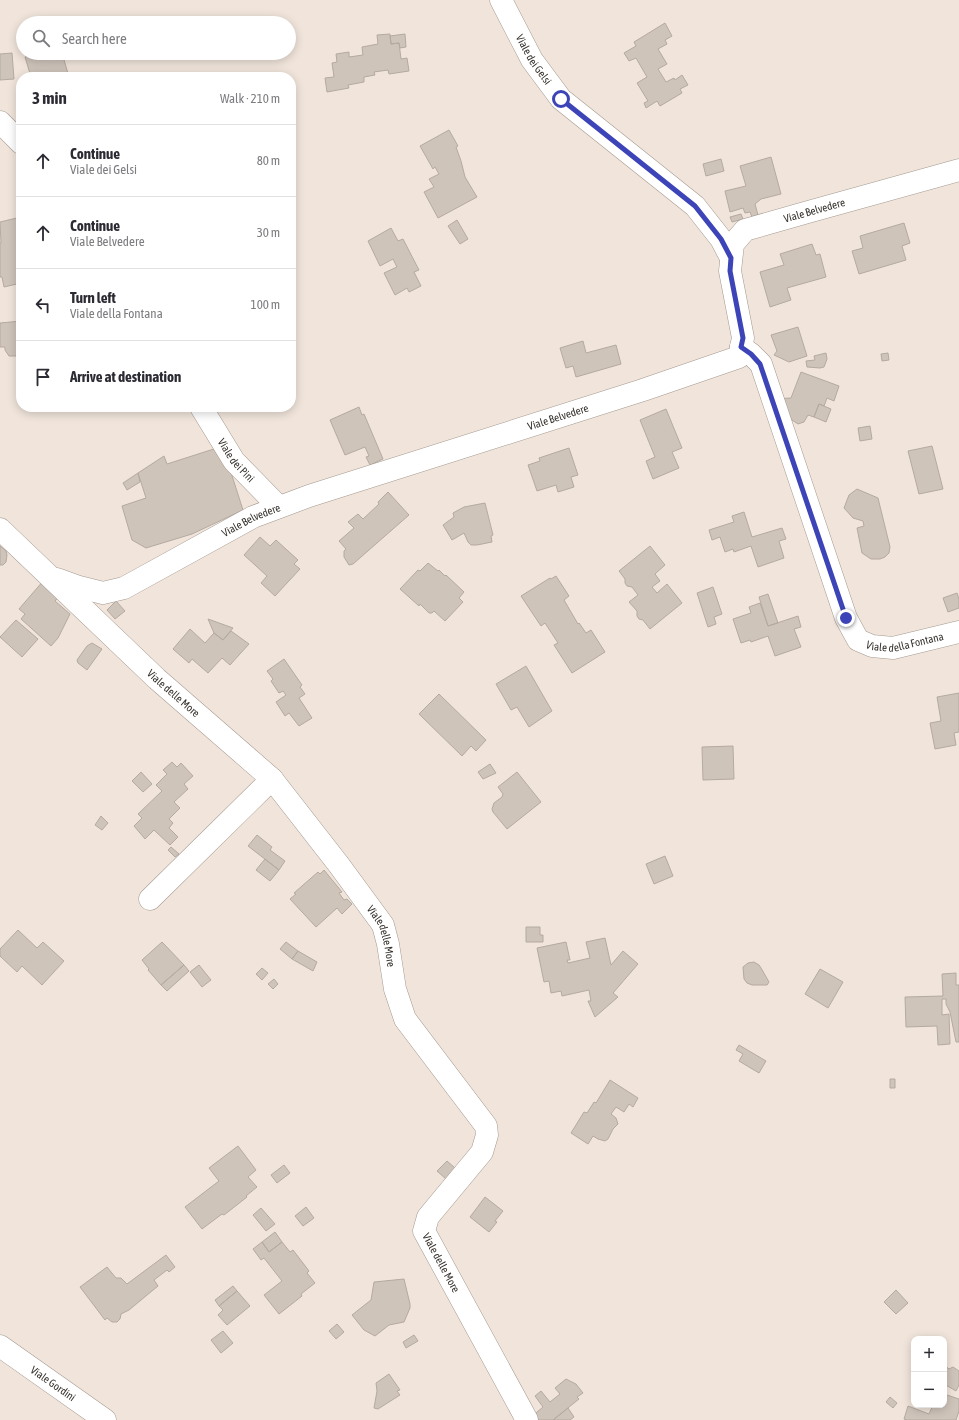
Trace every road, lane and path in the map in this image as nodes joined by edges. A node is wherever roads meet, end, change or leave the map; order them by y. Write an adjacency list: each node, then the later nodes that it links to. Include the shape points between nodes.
1 (501, 0): 5 (street, Viale dei Gelsi, via 532,60 561,99 695,206 721,239)
2 (0, 122): 3 (street)
3 (16, 138)
4 (959, 170): 5 (street, Viale Belvedere, via 745,230 733,244)
5 (731, 258): 6 (street, Viale Belvedere, via 730,271 743,338)
6 (741, 347): 8 (street, Viale Belvedere, via 739,357 731,360); 11 (street, Viale della Fontana, via 760,364 846,618 858,640 872,646 893,648)
7 (204, 412): 8 (street, Viale dei Pini, via 234,461)
8 (279, 507): 10 (street, Viale Belvedere, via 225,531 124,588 102,592)
9 (0, 529): 10 (street, Viale delle More)
10 (49, 576): 12 (street, Viale delle More, via 157,679)
11 (959, 632)
12 (272, 779): 13 (street); 16 (street, Viale delle More, via 382,925 388,944 395,989 405,1019 486,1126 487,1135 482,1152 428,1217 424,1231)
13 (150, 899)
14 (0, 1346): 15 (street, Viale Gordini)
15 (106, 1420)
16 (527, 1420)

